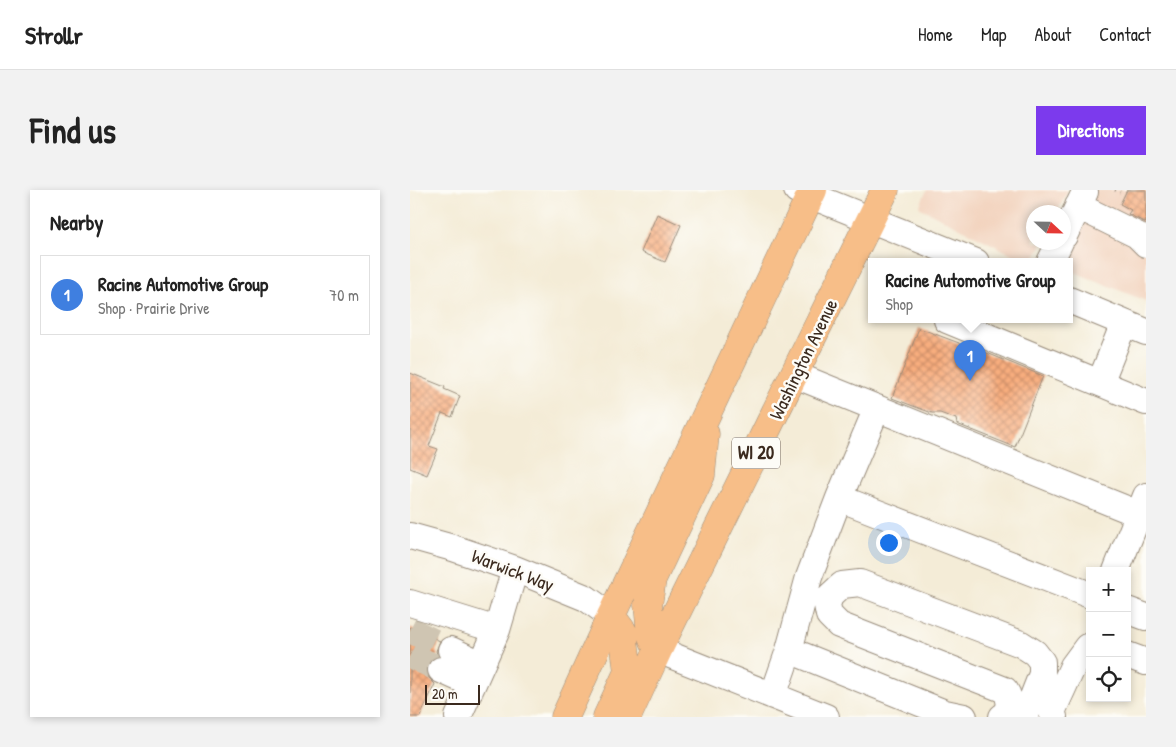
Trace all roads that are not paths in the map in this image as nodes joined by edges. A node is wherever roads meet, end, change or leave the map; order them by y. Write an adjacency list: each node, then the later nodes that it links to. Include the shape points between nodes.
1 (886, 190): 3 (main road, Washington Avenue / WI 20)
2 (807, 192): 3 (street); 15 (main road)
3 (872, 220): 6 (street); 11 (main road, Washington Avenue / WI 20)
4 (1071, 222): 5 (street, via 1082,199)
5 (1146, 244)
6 (966, 258)
7 (1073, 302): 9 (street)
8 (939, 324): 10 (street)
9 (1135, 327): 12 (street)
10 (978, 335): 12 (street)
11 (795, 375): 14 (street); 28 (main road, Washington Avenue / WI 20)
12 (1100, 383): 13 (street)
13 (1146, 402)
14 (877, 408): 16 (street); 17 (street)
15 (708, 412): 24 (main road); 28 (main road, via 701,476 652,579 648,605 651,634)
16 (839, 498): 21 (street); 29 (street, via 809,577)
17 (1144, 509): 19 (street)
18 (410, 536): 20 (street, Warwick Way)
19 (1118, 567)
20 (515, 568): 24 (street, Warwick Way, via 586,598); 26 (street)
21 (1086, 593)
22 (410, 603): 26 (street)
23 (1131, 611): 25 (street)
24 (611, 616): 35 (main road); 37 (main road, via 623,632 628,672)
25 (1146, 617)
26 (497, 630): 33 (street)
27 (1086, 648): 43 (street, via 1073,666 1052,712)
28 (658, 650): 34 (street); 38 (main road, Washington Avenue / WI 20)
29 (789, 650): 34 (street); 40 (street, via 945,713)
30 (1131, 656): 32 (street)
31 (446, 660): 33 (street)
32 (1146, 662)
33 (477, 674): 36 (street)
34 (773, 696): 39 (street)
35 (568, 712)
36 (458, 717)
37 (607, 717)
38 (627, 717)
39 (826, 717)
40 (964, 717)
41 (1002, 717): 42 (street, via 1010,703 1005,690 839,625 826,605 830,596 842,585 860,583 1021,644 1042,662 1042,674)
42 (1025, 717)
43 (1054, 717)

